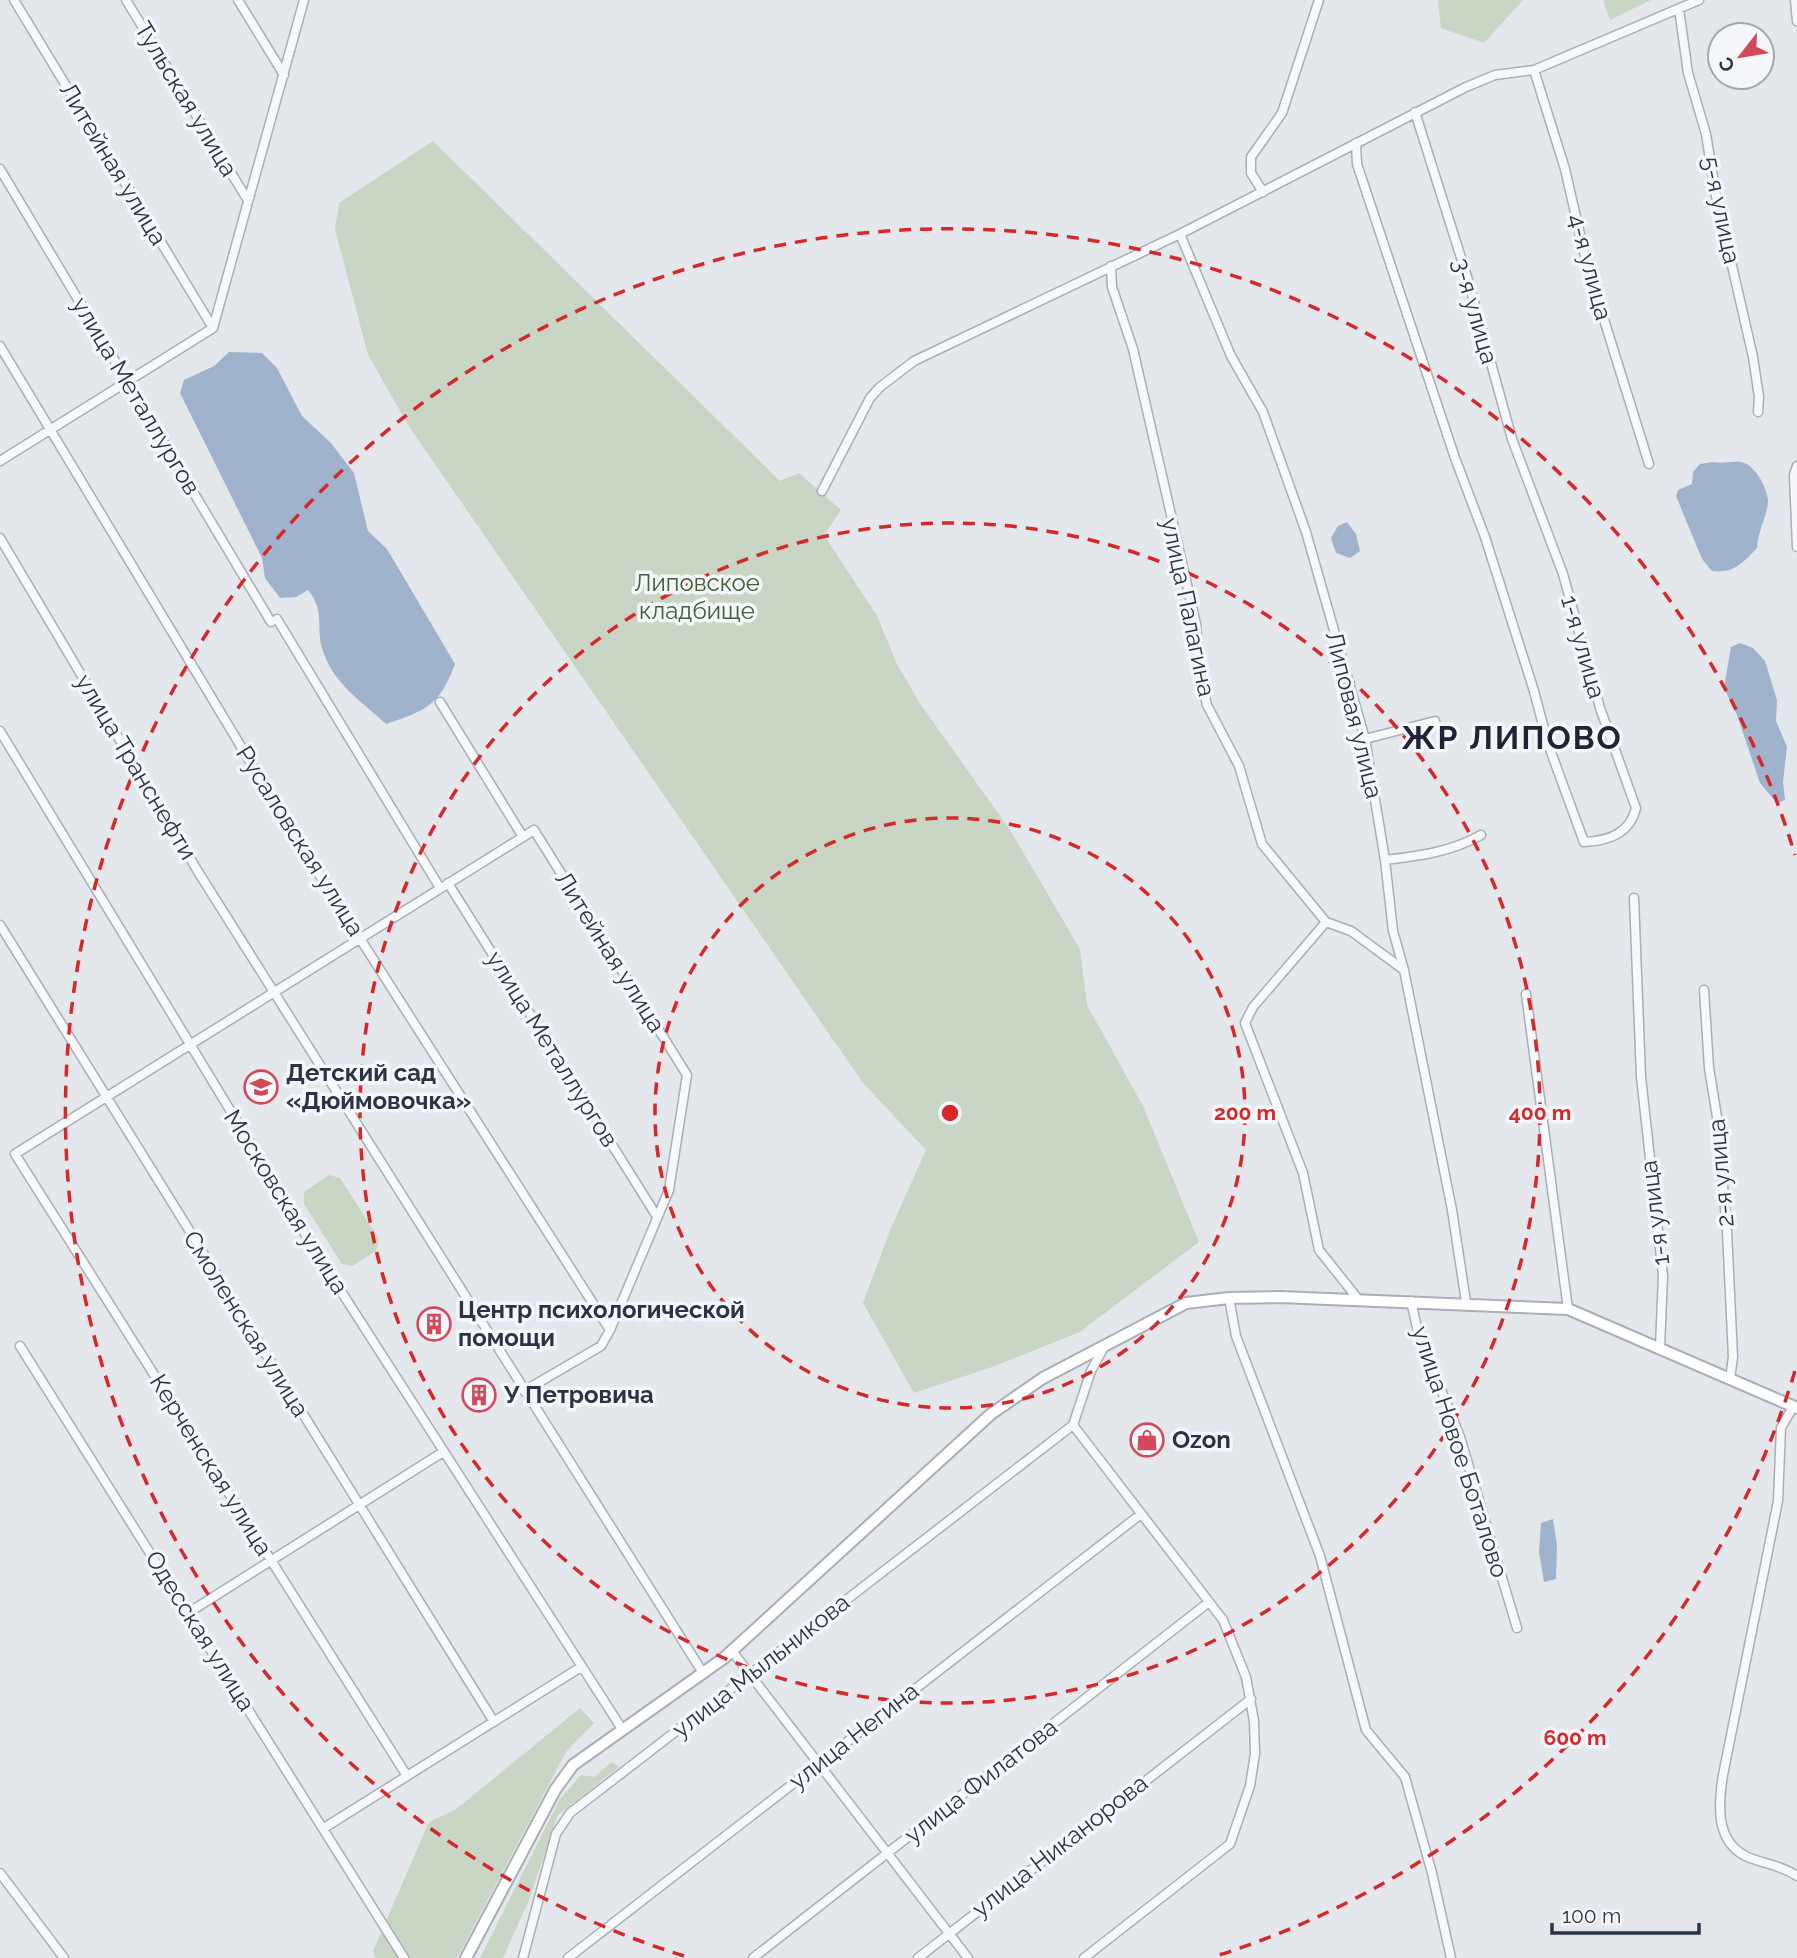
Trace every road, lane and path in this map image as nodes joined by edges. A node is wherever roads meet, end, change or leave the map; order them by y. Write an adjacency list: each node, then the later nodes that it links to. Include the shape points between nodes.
1 (14, 0): 19 (street, Литейная улица)
2 (126, 0): 16 (street, Тульская улица)
3 (238, 0): 11 (street)
4 (304, 0): 11 (street)
5 (1319, 0): 15 (street, via 1282,113 1251,157 1251,173)
6 (1699, 0): 8 (street)
7 (1795, 0): 9 (street)
8 (1679, 9): 10 (street); 22 (street, 5-я улица, via 1688,73 1706,134 1753,357)
9 (1797, 21)
10 (1534, 70): 12 (street, via 1494,75); 25 (street, 4-я улица)
11 (284, 75): 16 (street)
12 (1415, 112): 13 (street); 28 (street, 3-я улица)
13 (1356, 143): 15 (street); 28 (street, 1-я улица, via 1357,164 1548,744 1584,842 1611,839 1629,825 1636,808 1600,708 1563,574)
14 (0, 169): 21 (street, улица Металлургов)
15 (1263, 192): 17 (street)
16 (247, 199): 19 (street)
17 (1180, 234): 18 (street); 34 (street, Липовая улица, via 1231,356 1268,425 1310,545)
18 (1111, 266): 27 (street, via 898,371 862,411); 40 (street, улица Палагина, via 1112,287 1133,349 1196,624 1207,705 1240,766 1262,844)
19 (213, 328): 21 (street)
20 (0, 346): 23 (street, Русаловская улица)
21 (127, 381): 23 (street); 38 (street, улица Металлургов)
22 (1758, 412)
23 (51, 430): 24 (street); 42 (street, Русаловская улица)
24 (0, 461)
25 (1648, 464)
26 (1797, 466): 30 (street)
27 (822, 491)
28 (1537, 509)
29 (0, 538): 45 (street, улица Транснефти)
30 (1797, 547)
31 (440, 702): 36 (street)
32 (1435, 721): 34 (street)
33 (0, 731): 47 (street, Московская улица)
34 (1365, 740): 37 (street, Липовая улица)
35 (1481, 835): 37 (street, via 1426,856)
36 (523, 837): 38 (street); 49 (street, Литейная улица, via 534,830 687,1075 669,1190)
37 (1385, 860): 43 (street, Липовая улица, via 1393,931)
38 (444, 886): 42 (street); 49 (street, улица Металлургов)
39 (1634, 898): 58 (street, 1-я улица, via 1641,1077 1662,1276)
40 (1326, 922): 43 (street, улица Палагина, via 1350,931); 51 (street, via 1253,1007 1245,1023 1303,1173 1319,1250)
41 (0, 925): 48 (street, Смоленская улица)
42 (360, 937): 45 (street); 55 (street, Русаловская улица)
43 (1404, 970): 53 (street, Липовая улица)
44 (1704, 990): 61 (street, 2-я улица, via 1727,1231)
45 (274, 994): 47 (street); 62 (street, улица Транснефти)
46 (1527, 994): 54 (street)
47 (191, 1045): 48 (street); 65 (street, Московская улица)
48 (105, 1098): 66 (street, Смоленская улица); 68 (street, Керченская улица, via 15,1154)
49 (656, 1216): 55 (street)
50 (1229, 1298): 51 (street); 56 (street, via 1176,1307); 95 (street, via 1232,1319 1331,1591 1366,1730 1405,1777)
51 (1358, 1299): 52 (street)
52 (1411, 1301): 53 (street); 71 (street, улица Новое Боталово, via 1418,1332 1460,1437)
53 (1466, 1302): 54 (street)
54 (1568, 1309): 58 (street)
55 (610, 1330): 62 (street, via 601,1346)
56 (1106, 1344): 59 (street); 60 (street)
57 (20, 1346): 70 (street, Одесская улица)
58 (1660, 1347): 61 (street)
59 (1081, 1358): 60 (street); 72 (street, via 1020,1393 964,1437)
60 (1091, 1371): 64 (street)
61 (1730, 1379): 63 (street)
62 (524, 1391): 74 (street, улица Транснефти)
63 (1795, 1407): 84 (street, via 1781,1428 1778,1501 1723,1775 1720,1814 1733,1849)
64 (1073, 1425): 67 (street); 75 (street, улица Мыльникова)
65 (443, 1452): 66 (street); 73 (street, Московская улица)
66 (360, 1507): 68 (street); 77 (street, Смоленская улица)
67 (1141, 1514): 69 (street); 79 (street, улица Негина)
68 (272, 1562): 70 (street); 80 (street, Керченская улица)
69 (1209, 1602): 76 (street, via 1236,1645); 82 (street, улица Филатова)
70 (188, 1613): 81 (street, Одесская улица)
71 (1517, 1628)
72 (732, 1651): 74 (street); 75 (street)
73 (581, 1667): 77 (street); 78 (street, Московская улица)
74 (703, 1673): 78 (street)
75 (750, 1674): 79 (street); 89 (street, улица Мыльникова, via 564,1819)
76 (1251, 1699): 85 (street, улица Никанорова); 94 (street, via 1254,1768 1230,1844)
77 (494, 1721): 80 (street)
78 (622, 1728): 88 (street, via 584,1755 563,1778)
79 (819, 1763): 82 (street); 90 (street, улица Негина)
80 (407, 1776): 81 (street)
81 (324, 1828): 87 (street, Одесская улица)
82 (887, 1853): 85 (street); 91 (street, улица Филатова)
83 (0, 1873): 86 (street)
84 (1797, 1876)
85 (949, 1934): 92 (street, улица Никанорова); 93 (street)
86 (64, 1958)
87 (404, 1958)
88 (467, 1958)
89 (523, 1958)
90 (568, 1958)
91 (753, 1958)
92 (918, 1958)
93 (968, 1958)
94 (1084, 1958)
95 (1451, 1958)

